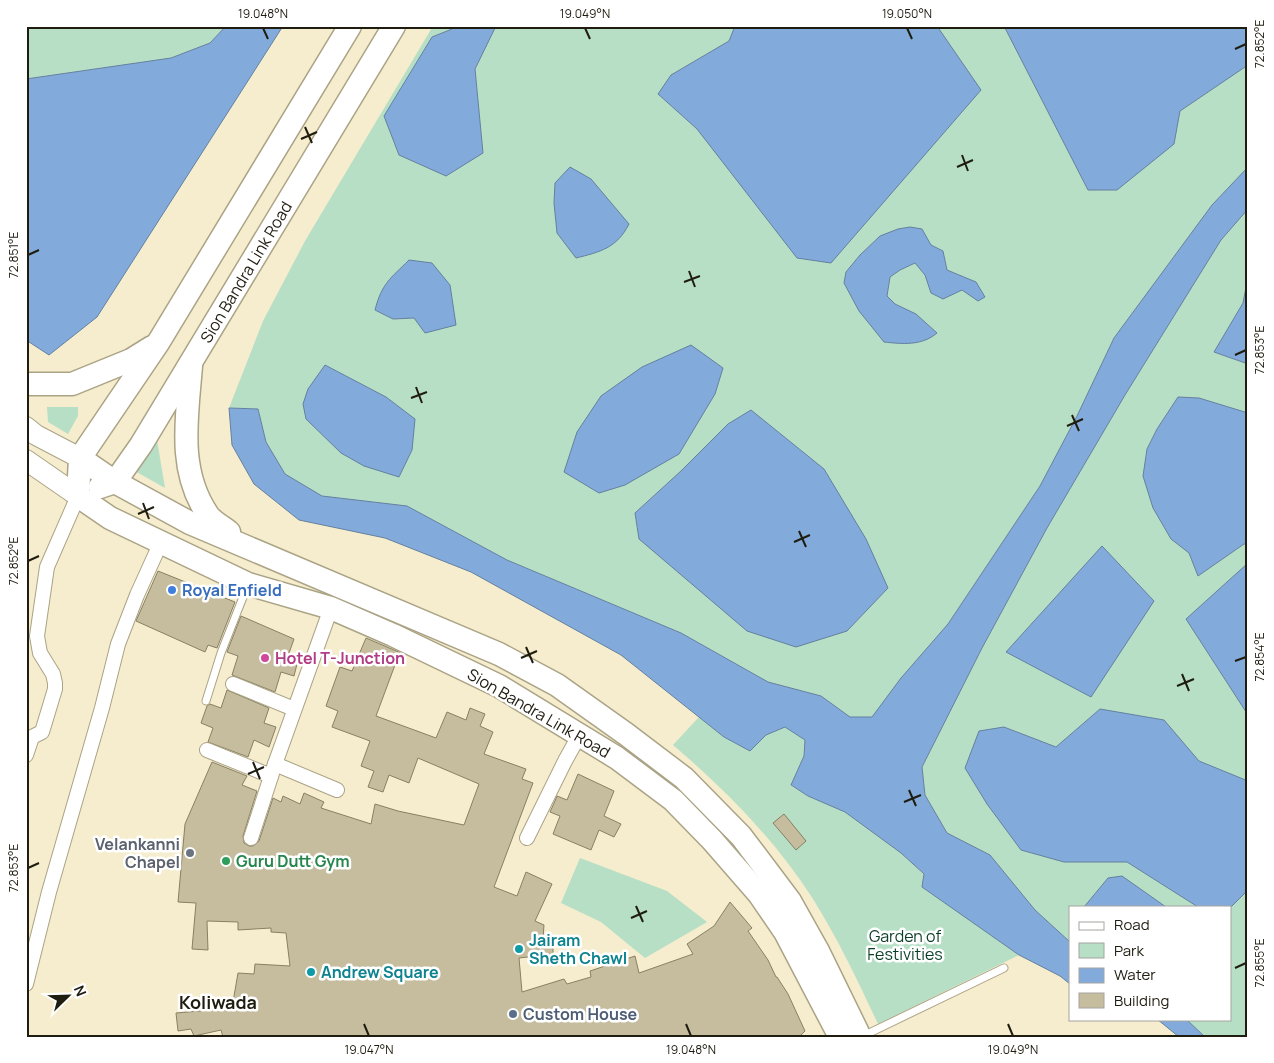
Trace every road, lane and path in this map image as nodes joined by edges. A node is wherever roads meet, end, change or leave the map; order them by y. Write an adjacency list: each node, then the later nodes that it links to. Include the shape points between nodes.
1 (350, 26): 3 (main road)
2 (394, 26): 4 (main road, Sion Bandra Link Road)
3 (158, 343): 5 (main road, via 131,360 72,384); 7 (main road)
4 (192, 361): 9 (main road, Sion Bandra Link Road); 12 (main road, via 185,435 194,487 209,516)
5 (30, 381)
6 (26, 427): 7 (main road)
7 (80, 458): 9 (main road); 10 (main road)
8 (26, 460): 10 (main road)
9 (115, 482): 10 (main road); 12 (main road, via 190,523)
10 (78, 496): 11 (main road, Sion Bandra Link Road, via 110,518); 22 (street, via 47,567 37,636 40,653 53,674 55,689 42,732 32,738)
11 (161, 542): 13 (main road, Sion Bandra Link Road); 30 (street, via 118,644)
12 (243, 544): 15 (main road, Sion Bandra Link Road)
13 (248, 584): 14 (main road, Sion Bandra Link Road); 18 (lane)
14 (331, 608): 16 (main road, Sion Bandra Link Road); 19 (street)
15 (402, 612): 16 (main road); 24 (main road, Sion Bandra Link Road, via 499,654 557,685)
16 (393, 635): 20 (main road, Sion Bandra Link Road, via 499,686)
17 (234, 684): 19 (street)
18 (206, 701)
19 (294, 709): 23 (street)
20 (580, 734): 26 (main road, Sion Bandra Link Road); 28 (street)
21 (207, 750): 23 (street)
22 (26, 756)
23 (273, 770): 25 (street); 27 (street)
24 (688, 783): 26 (main road); 32 (main road, Sion Bandra Link Road, via 741,836 790,901)
25 (337, 790)
26 (673, 800): 31 (main road, Sion Bandra Link Road, via 759,894 786,932)
27 (251, 838)
28 (527, 838)
29 (1004, 968): 32 (lane)
30 (26, 984)
31 (840, 1037)
32 (860, 1037)

